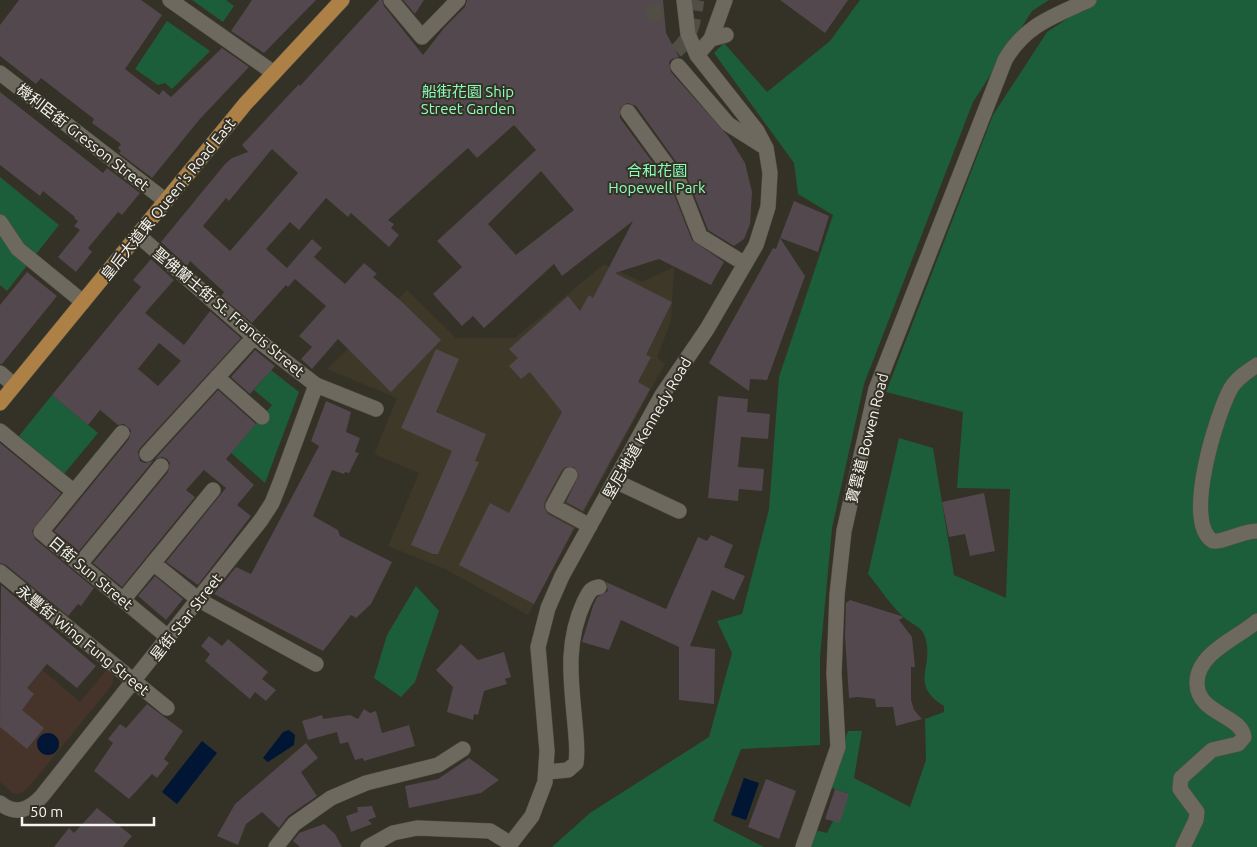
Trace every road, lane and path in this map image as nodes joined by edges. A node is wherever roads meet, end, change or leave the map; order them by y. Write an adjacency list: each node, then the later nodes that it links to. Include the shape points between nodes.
1 (170, 0): 13 (street)
2 (342, 0): 13 (main road, 皇后大道東 Queen's Road East)
3 (391, 0): 4 (street, via 422,37)
4 (458, 0)
5 (684, 0): 10 (street, 堅尼地道 Kennedy Road, via 688,34)
6 (725, 0): 9 (street)
7 (1089, 0): 58 (street, 寶雲道 Bowen Road, via 1034,26 1019,39 1005,60 876,389 844,531 837,595 834,673 838,747)
8 (726, 35): 9 (street)
9 (711, 39): 10 (street)
10 (697, 55): 15 (street, 堅尼地道 Kennedy Road, via 758,131)
11 (678, 66): 15 (street, via 728,124)
12 (0, 73): 16 (street, 機利臣街 Gresson Street)
13 (274, 73): 16 (main road, 皇后大道東 Queen's Road East)
14 (628, 112): 19 (street, via 678,182 700,236)
15 (766, 148): 19 (street, 堅尼地道 Kennedy Road, via 770,197 764,227)
16 (166, 201): 18 (main road, 皇后大道東 Queen's Road East)
17 (0, 222): 20 (street, via 18,248)
18 (139, 236): 20 (main road, 皇后大道東 Queen's Road East); 21 (street, 聖佛蘭士街 St. Francis Street)
19 (745, 264): 35 (street, 堅尼地道 Kennedy Road, via 707,329 662,395)
20 (83, 302): 25 (main road, 皇后大道東 Queen's Road East)
21 (254, 336): 24 (street); 26 (street, 聖佛蘭士街 St. Francis Street)
22 (1257, 365): 40 (street, via 1230,390 1209,452 1200,503 1203,531 1213,541 1240,532)
23 (0, 373): 25 (street)
24 (217, 377): 29 (street); 32 (street)
25 (14, 385): 27 (main road, 皇后大道東 Queen's Road East)
26 (316, 385): 28 (street, 聖佛蘭士街 St. Francis Street); 46 (street, 星街 Star Street, via 272,503)
27 (0, 402)
28 (376, 409)
29 (262, 417)
30 (0, 431): 36 (street)
31 (122, 433): 42 (street, 日街 Sun Street, via 41,532)
32 (147, 454)
33 (161, 466): 42 (street)
34 (570, 475): 39 (street, via 553,506)
35 (615, 481): 38 (street); 39 (street, 堅尼地道 Kennedy Road)
36 (67, 486)
37 (213, 490): 41 (street)
38 (680, 511)
39 (590, 526): 53 (street, 堅尼地道 Kennedy Road, via 554,592 540,637)
40 (1257, 531)
41 (153, 563): 45 (street); 46 (street)
42 (80, 564): 45 (street, 日街 Sun Street)
43 (0, 572): 50 (street, 永豐街 Wing Fung Street)
44 (598, 587): 53 (street, via 589,592 575,623 570,645 576,763 568,770)
45 (123, 600): 48 (street, 日街 Sun Street)
46 (199, 600): 48 (street, 星街 Star Street); 49 (street)
47 (1257, 621): 59 (street, via 1211,655 1199,672 1197,684 1203,699 1217,713 1239,726 1244,737 1238,744 1212,750 1181,778 1180,789 1196,807 1197,814)
48 (169, 638): 50 (street, 星街 Star Street)
49 (316, 664)
50 (135, 682): 51 (street, 永豐街 Wing Fung Street); 54 (street, 星街 Star Street, via 34,804 22,810)
51 (167, 708)
52 (463, 750): 56 (street, via 438,764 366,784 331,798 294,824)
53 (547, 772): 55 (street, 堅尼地道 Kennedy Road, via 538,804)
54 (4, 806)
55 (509, 846): 57 (street, via 490,831 417,828 393,833)
56 (276, 847)
57 (368, 847)
58 (803, 847)
59 (1183, 847)

